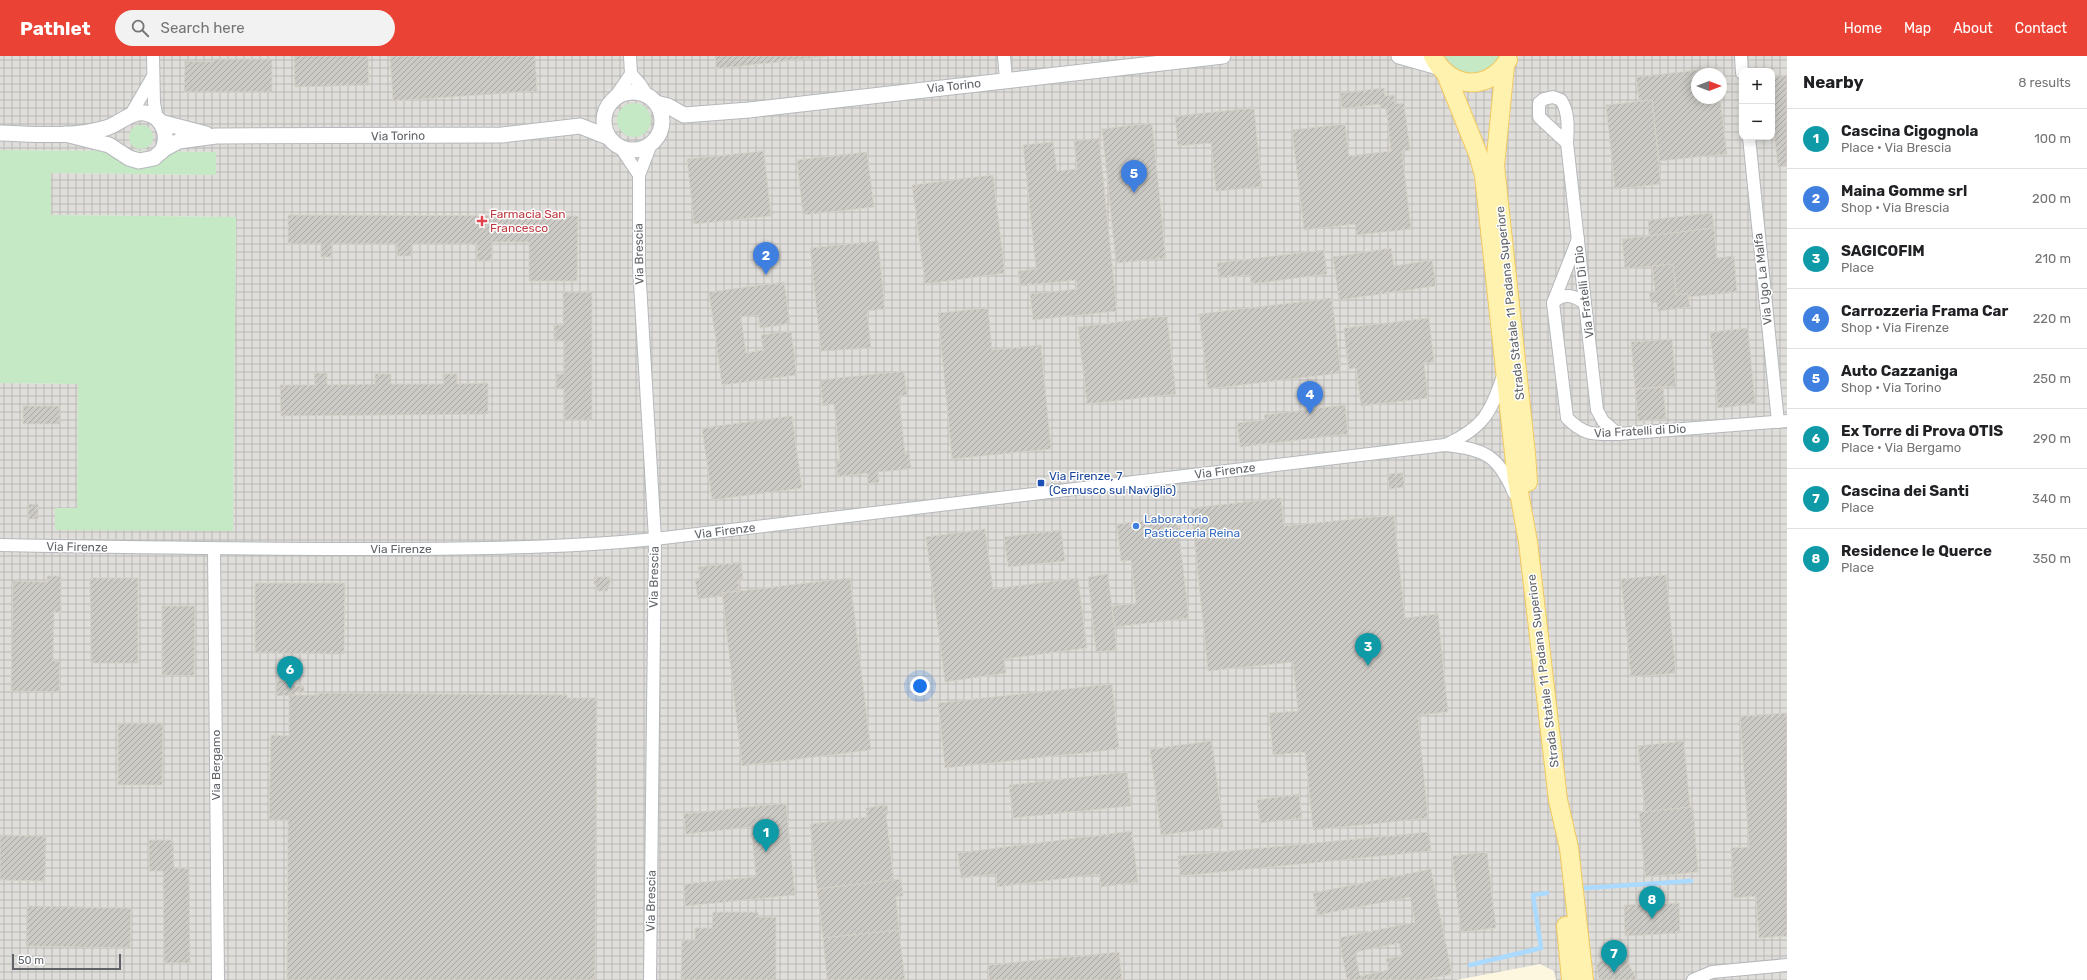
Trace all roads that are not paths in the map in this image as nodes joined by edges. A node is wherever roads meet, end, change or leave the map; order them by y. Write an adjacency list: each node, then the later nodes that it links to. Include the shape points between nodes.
1 (153, 56): 9 (street)
2 (630, 56): 8 (street)
3 (1004, 56): 10 (street)
4 (1223, 56): 10 (street, Via Torino)
5 (1399, 56): 7 (street)
6 (1507, 61): 7 (main road, Strada Statale 11 Padana Superiore, via 1495,75 1476,82 1462,81); 38 (main road, Strada Statale 11 Padana Superiore, via 1495,166 1526,454)
7 (1439, 66): 32 (main road, Strada Statale 11 Padana Superiore, via 1478,154 1484,175)
8 (631, 74): 11 (street); 12 (street)
9 (153, 77): 15 (street); 16 (street, via 154,103)
10 (1006, 80): 14 (street, Via Torino, via 749,110)
11 (616, 96): 12 (street, via 634,91); 13 (street, Via Torino)
12 (651, 99): 14 (street); 22 (street, via 662,120)
13 (606, 109): 17 (street, Via Torino); 21 (street, via 603,123)
14 (684, 115): 22 (street)
15 (127, 118): 16 (street, Via Torino, via 144,113); 19 (street, Via Torino, via 106,128); 27 (street, via 118,129 117,137)
16 (159, 120): 20 (street, Via Torino); 26 (street, via 164,127 166,138)
17 (580, 126): 20 (street, Via Torino, via 502,134); 21 (street, Via Torino)
18 (0, 133): 19 (street, Via Torino)
19 (65, 134): 27 (street, Via Torino, via 109,145)
20 (216, 136): 26 (street, Via Torino, via 182,140)
21 (608, 137): 25 (street, Via Torino)
22 (655, 138): 25 (street, via 640,150); 28 (street, Via Brescia)
23 (1749, 140): 33 (street, Via Ugo La Malfa)
24 (1567, 142): 29 (street, Via Fratelli Di Dio)
25 (621, 148): 28 (street)
26 (162, 151): 27 (street, Via Torino, via 154,158 143,162 132,160)
27 (123, 154)
28 (639, 175): 37 (street, Via Brescia, via 639,266)
29 (1578, 239): 30 (street, Via Fratelli di Dio); 31 (street, Via Fratelli Di Dio)
30 (1553, 303): 31 (street, Via Fratelli di Dio, via 1558,297 1565,295 1579,298); 34 (street, Via Fratelli di Dio, via 1567,418 1586,433)
31 (1585, 304): 34 (street, Via Fratelli Di Dio, via 1597,410 1603,421)
32 (1504, 373): 35 (street, Via Firenze, via 1496,397 1480,424 1466,435); 36 (main road, Strada Statale 11 Padana Superiore)
33 (1782, 421): 34 (street, Via Fratelli di Dio)
34 (1618, 434)
35 (1445, 445): 36 (street, Via Firenze, via 1468,447 1492,459 1505,472); 37 (street, Via Firenze)
36 (1520, 507): 38 (main road, Strada Statale 11 Padana Superiore)
37 (655, 539): 40 (street, Via Firenze, via 574,547); 44 (street, Via Brescia)
38 (1528, 542): 41 (main road, Strada Statale 11 Padana Superiore)
39 (0, 545): 40 (street, Via Firenze)
40 (214, 549): 43 (street, Via Bergamo)
41 (1558, 800): 45 (main road, Strada Statale 11 Padana Superiore, via 1557,849); 46 (main road, Strada Statale 11 Padana Superiore, via 1570,848)
42 (1787, 965): 47 (street, via 1712,972)
43 (218, 980)
44 (650, 980)
45 (1571, 980)
46 (1584, 980)
47 (1693, 980)

